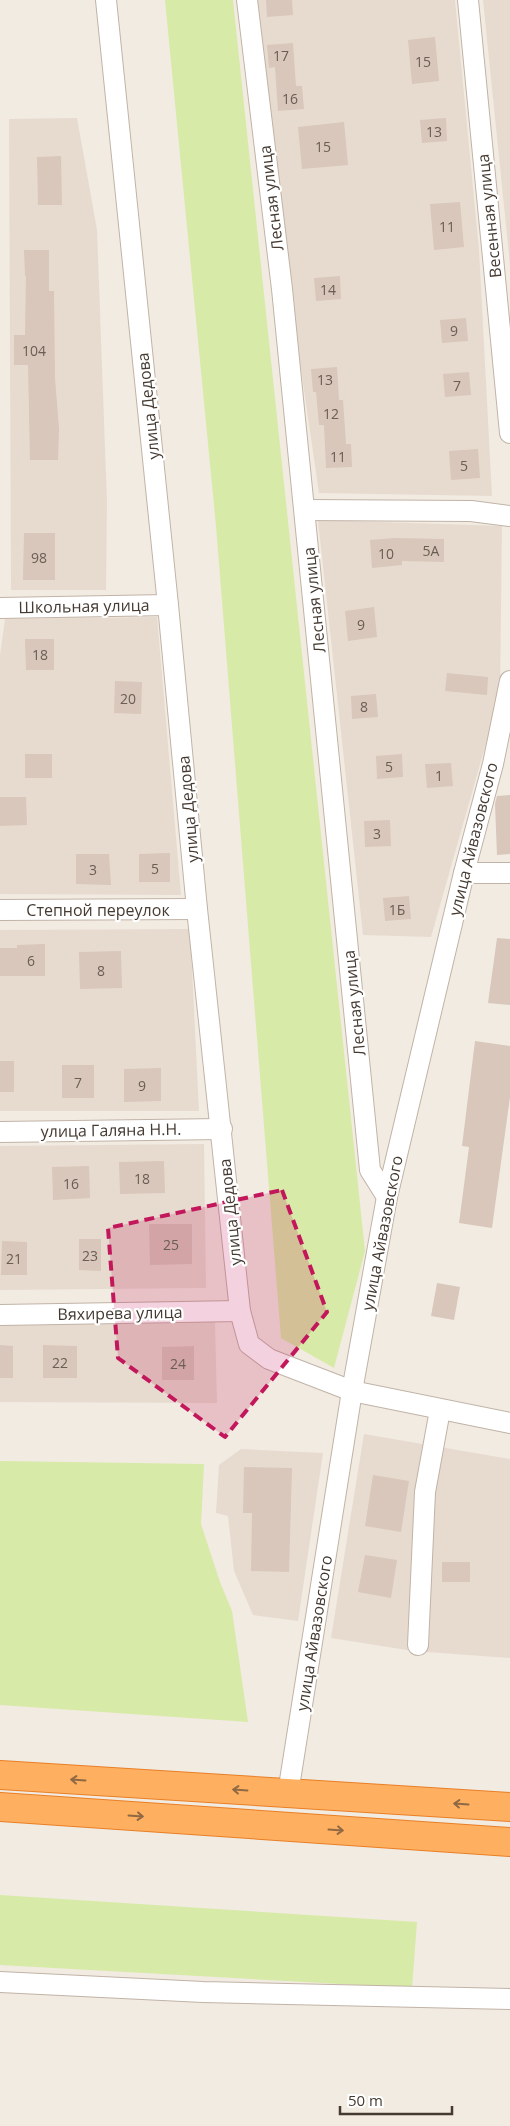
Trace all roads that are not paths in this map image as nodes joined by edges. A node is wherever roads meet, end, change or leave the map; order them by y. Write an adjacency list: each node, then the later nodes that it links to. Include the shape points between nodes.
1 (106, 0): 7 (street, улица Дедова)
2 (247, 0): 5 (street, Лесная улица)
3 (468, 0): 4 (street, Весенная улица)
4 (510, 433)
5 (305, 510): 6 (street, via 471,511); 17 (street, Лесная улица, via 370,1170)
6 (510, 516)
7 (168, 605): 8 (street, Школьная улица); 14 (street, улица Дедова)
8 (0, 608)
9 (510, 681): 10 (street, улица Айвазовского)
10 (502, 764): 11 (street, улица Айвазовского)
11 (464, 873): 12 (street); 17 (street, улица Айвазовского)
12 (510, 874)
13 (0, 910): 14 (street, Степной переулок)
14 (197, 910): 15 (street, улица Дедова)
15 (222, 1129): 16 (street, улица Галяна Н.Н.); 18 (street, улица Дедова)
16 (0, 1132)
17 (387, 1197): 20 (street, улица Айвазовского)
18 (240, 1311): 19 (street, Вяхирева улица); 20 (street, улица Дедова, via 250,1344 268,1359)
19 (0, 1315)
20 (352, 1391): 21 (street, улица Дедова); 25 (street, улица Айвазовского)
21 (440, 1410): 22 (street, улица Дедова); 23 (street, via 425,1492)
22 (510, 1423)
23 (418, 1645)
24 (0, 1775): 25 (highway, one-way to 24)
25 (288, 1793): 27 (highway, one-way to 25)
26 (0, 1807): 28 (highway, one-way to 28)
27 (510, 1807)
28 (510, 1842)
29 (0, 1982): 30 (street, via 203,1992)
30 (510, 1999)

